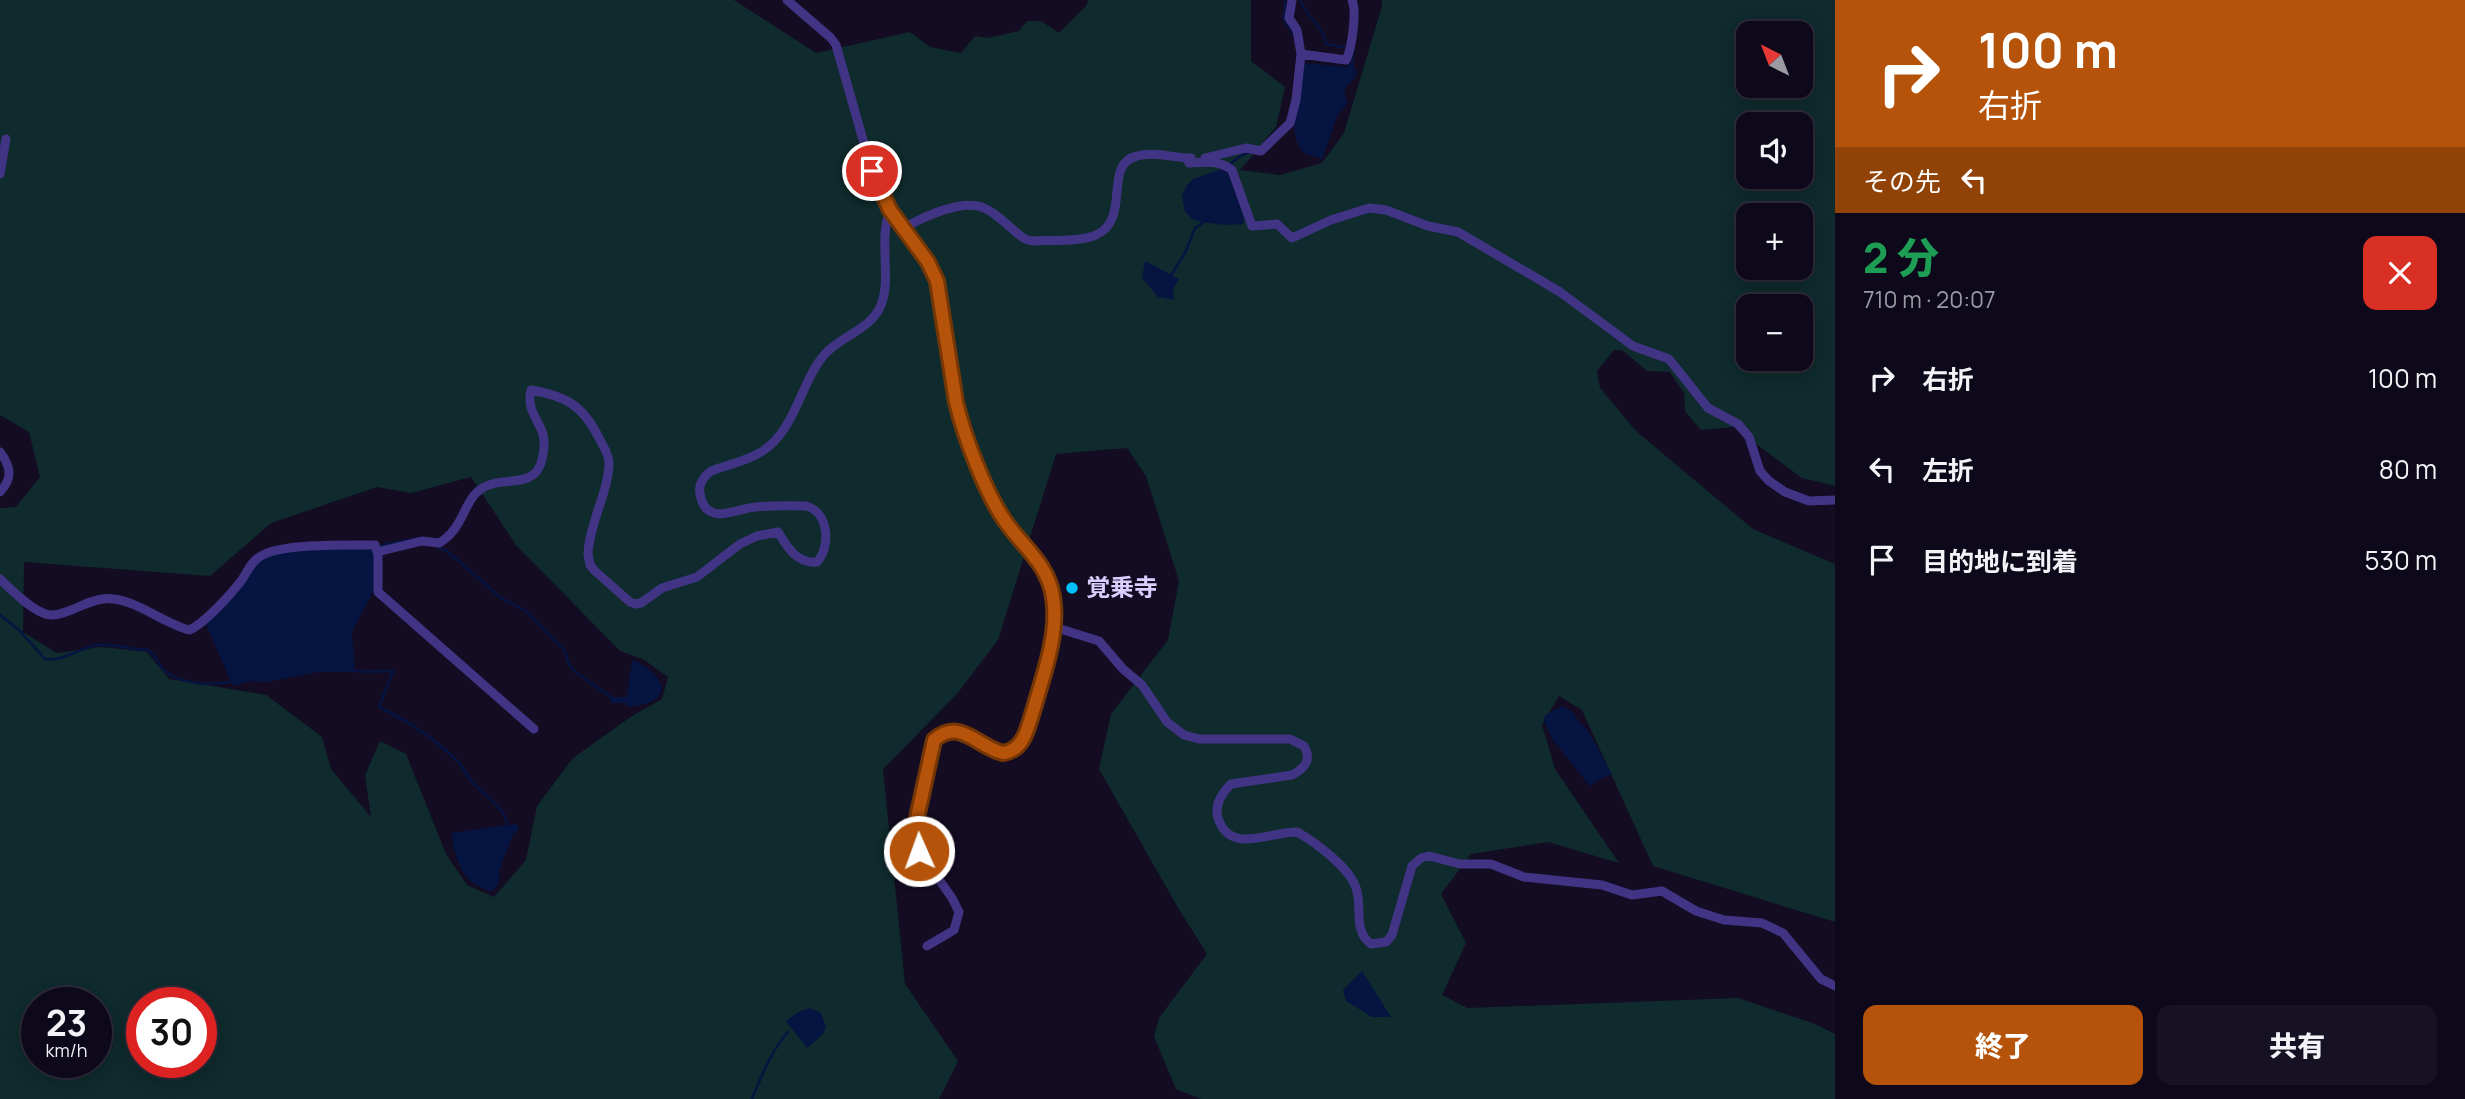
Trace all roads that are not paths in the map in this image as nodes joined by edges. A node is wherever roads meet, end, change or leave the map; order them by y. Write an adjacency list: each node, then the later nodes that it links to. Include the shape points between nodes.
1 (787, 0): 8 (street, via 836,44 867,154)
2 (1292, 0): 4 (street, via 1289,18 1297,30)
3 (1352, 0): 4 (street, via 1355,12 1346,60)
4 (1301, 54): 6 (street, via 1290,123 1261,151 1246,148 1209,158)
5 (6, 139): 7 (street)
6 (1186, 158): 9 (street, via 1146,154 1126,161 1119,171 1114,217 1108,229 1094,237 1024,239 985,208 967,205); 12 (street, via 1189,163 1228,167 1252,226 1277,224 1292,238 1369,208 1458,232 1560,292 1633,346 1669,359 1708,408 1738,424 1749,437 1760,471 1769,481 1809,501)
7 (0, 174)
8 (890, 210): 9 (street); 13 (street, via 884,226 882,302 875,316 823,356 775,440 762,452 711,471 699,485 702,500 717,514 752,507 813,508 825,530 826,548 817,562 799,559 778,532 757,536 697,576 662,588 641,603 630,602 595,571 588,554 608,468 606,452 590,421 571,402 531,390 530,406 544,435 542,461 535,473 529,479 484,487 474,495 458,526 439,543 422,541)
9 (904, 228): 15 (street, via 937,281 960,419 994,502 1041,563 1053,599)
10 (0, 452): 11 (street, via 10,477)
11 (0, 492)
12 (1835, 500)
13 (377, 552): 14 (street, via 375,545 353,545 263,554 189,630 112,598 46,614); 16 (street, via 378,592)
14 (0, 579)
15 (1054, 627): 17 (street, via 1036,701 1017,748 995,751 951,730 931,745 917,818 919,851 959,912 954,930); 18 (street, via 1099,641 1142,685 1167,722 1184,735 1290,739 1304,746 1307,764 1292,775 1231,784 1218,803 1219,822 1242,840 1297,832 1347,870 1358,891 1360,931 1371,944 1386,942 1392,935 1412,866 1429,856 1460,864 1491,864 1524,877 1602,884 1632,895 1661,891 1696,911 1724,920 1762,923 1783,933 1821,979)
16 (534, 729)
17 (927, 946)
18 (1835, 986)

